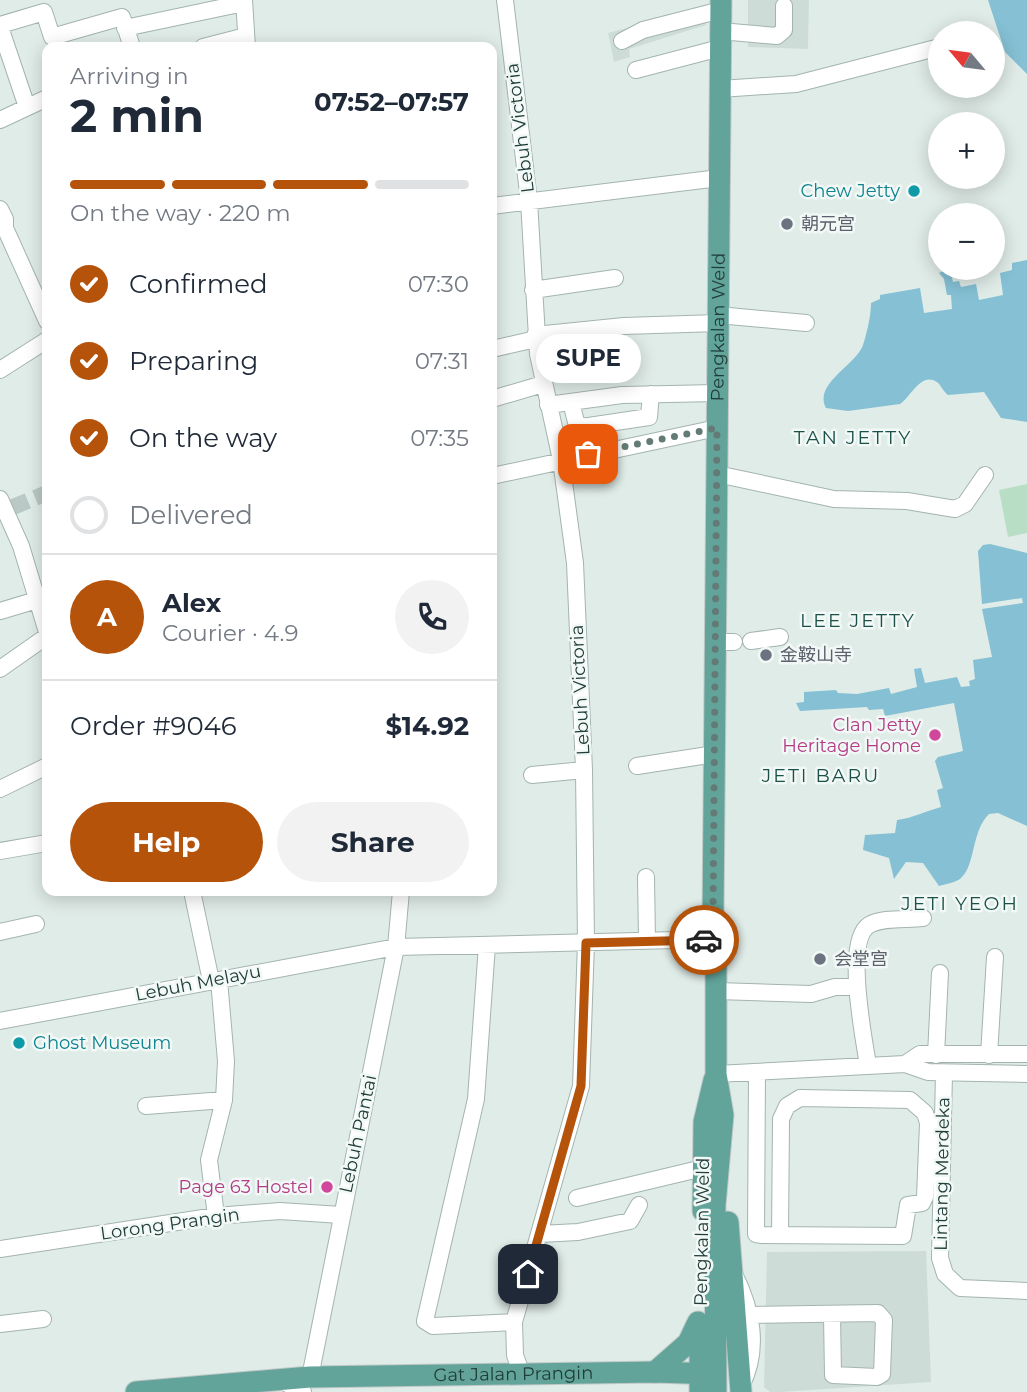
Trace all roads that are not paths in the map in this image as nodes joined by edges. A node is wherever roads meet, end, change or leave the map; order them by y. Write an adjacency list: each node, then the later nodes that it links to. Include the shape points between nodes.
1 (505, 0): 17 (street, Lebuh Victoria)
2 (244, 1): 6 (street); 9 (street)
3 (785, 6): 4 (street, via 784,30 776,36)
4 (721, 22): 7 (street, via 643,30); 11 (street); 12 (main road, Pengkalan Weld)
5 (0, 26): 6 (street, via 44,12 52,37 122,17); 14 (street)
6 (125, 28): 8 (street)
7 (622, 41)
8 (130, 42)
9 (247, 42)
10 (928, 49): 12 (street, via 796,84)
11 (636, 71)
12 (720, 89): 16 (main road, Pengkalan Weld)
13 (42, 100): 14 (street)
14 (27, 107): 15 (street)
15 (0, 120)
16 (719, 178): 17 (street); 23 (main road, Pengkalan Weld)
17 (529, 201): 18 (street); 21 (street, Lebuh Victoria)
18 (497, 205)
19 (3, 214): 22 (street)
20 (615, 278): 21 (street)
21 (533, 290): 25 (street, Lebuh Victoria)
22 (42, 310)
23 (718, 319): 24 (street); 25 (street); 30 (main road, Pengkalan Weld)
24 (806, 323)
25 (536, 337): 27 (street); 29 (street, Lebuh Victoria)
26 (42, 343): 28 (street)
27 (497, 348)
28 (0, 370)
29 (543, 384): 32 (street); 34 (street, Lebuh Victoria)
30 (717, 393): 31 (street); 35 (main road, Pengkalan Weld)
31 (651, 394): 33 (street); 33 (street, via 649,417 582,427 577,425)
32 (497, 397)
33 (571, 402): 34 (street)
34 (548, 405): 36 (street, Lebuh Victoria)
35 (717, 428): 36 (street); 37 (main road, Pengkalan Weld)
36 (561, 460): 38 (street); 53 (street, Lebuh Victoria, via 575,563)
37 (717, 474): 39 (street, via 834,499 955,509 965,504); 48 (main road, Pengkalan Weld)
38 (497, 475)
39 (985, 475)
40 (6, 505): 41 (street)
41 (16, 534): 42 (street); 43 (street)
42 (0, 541)
43 (42, 596)
44 (42, 598): 45 (street)
45 (0, 611)
46 (780, 637): 48 (street)
47 (42, 638): 49 (street)
48 (734, 642): 50 (main road, Pengkalan Weld)
49 (0, 669)
50 (715, 754): 51 (street); 64 (main road, Pengkalan Weld)
51 (637, 765)
52 (42, 768): 55 (street)
53 (584, 771): 54 (street); 66 (street, Lebuh Victoria)
54 (532, 775)
55 (0, 789)
56 (42, 844): 57 (street)
57 (0, 851)
58 (646, 877): 65 (street)
59 (193, 896): 71 (street)
60 (401, 896): 68 (street, Lebuh Pantai)
61 (923, 918): 72 (street, via 867,926 861,936)
62 (36, 924): 63 (street)
63 (0, 932)
64 (716, 939): 65 (street, Lebuh Melayu); 73 (main road, Pengkalan Weld)
65 (647, 941): 66 (street, Lebuh Melayu)
66 (586, 943): 67 (street, Lebuh Melayu); 91 (street, Lebuh Victoria, via 581,1086)
67 (487, 945): 68 (street, Lebuh Melayu); 100 (street, via 476,1099 425,1321 433,1325)
68 (396, 947): 71 (street, Lebuh Melayu); 89 (street, Lebuh Pantai)
69 (995, 957): 77 (street)
70 (940, 973): 76 (street)
71 (215, 981): 74 (street, Lebuh Melayu); 84 (street, via 226,1061)
72 (857, 987): 73 (street, via 811,994); 79 (street)
73 (717, 991): 82 (main road, Pengkalan Weld)
74 (0, 1021)
75 (1027, 1054): 77 (street)
76 (936, 1055): 77 (street); 78 (street, via 920,1054)
77 (989, 1055)
78 (905, 1064): 79 (street); 81 (street)
79 (868, 1065): 80 (street)
80 (757, 1072): 82 (street); 92 (street, via 756,1234)
81 (944, 1073): 83 (street); 95 (street, Lintang Merdeka, via 940,1258 945,1274 960,1288)
82 (716, 1074): 86 (main road, Pengkalan Weld, via 723,1115)
83 (1027, 1074)
84 (224, 1100): 85 (street); 90 (street, via 209,1160)
85 (146, 1106)
86 (712, 1170): 87 (street); 94 (main road, Pengkalan Weld, via 727,1212); 96 (main road, Pengkalan Weld); 105 (main road, Pengkalan Weld)
87 (577, 1198)
88 (639, 1205): 91 (street, via 630,1222)
89 (341, 1215): 90 (street, Lorong Prangin, via 280,1210); 104 (street, Lebuh Pantai)
90 (216, 1216): 93 (street, Lorong Prangin)
91 (540, 1234): 100 (street, Lebuh Victoria)
92 (780, 1235): 92 (street, via 781,1119 787,1105 800,1098 910,1100 925,1113 925,1197 922,1203 908,1205 905,1234)
93 (0, 1249)
94 (730, 1265): 97 (street, via 747,1298); 106 (main road, Pengkalan Weld)
95 (1027, 1291)
96 (701, 1315): 102 (main road, via 688,1343); 105 (main road, Pengkalan Weld)
97 (749, 1315): 98 (street); 106 (street, via 752,1363)
98 (832, 1315): 98 (street, via 833,1375 882,1374 882,1315)
99 (43, 1319): 101 (street)
100 (514, 1322): 103 (street, Lebuh Victoria, via 514,1355)
101 (0, 1324)
102 (655, 1372): 103 (main road, Gat Jalan Prangin); 105 (main road, Gat Jalan Prangin)
103 (522, 1375): 104 (main road, Gat Jalan Prangin)
104 (307, 1384): 107 (main road, Gat Jalan Prangin, via 278,1380)
105 (709, 1385)
106 (741, 1389)
107 (136, 1392)

